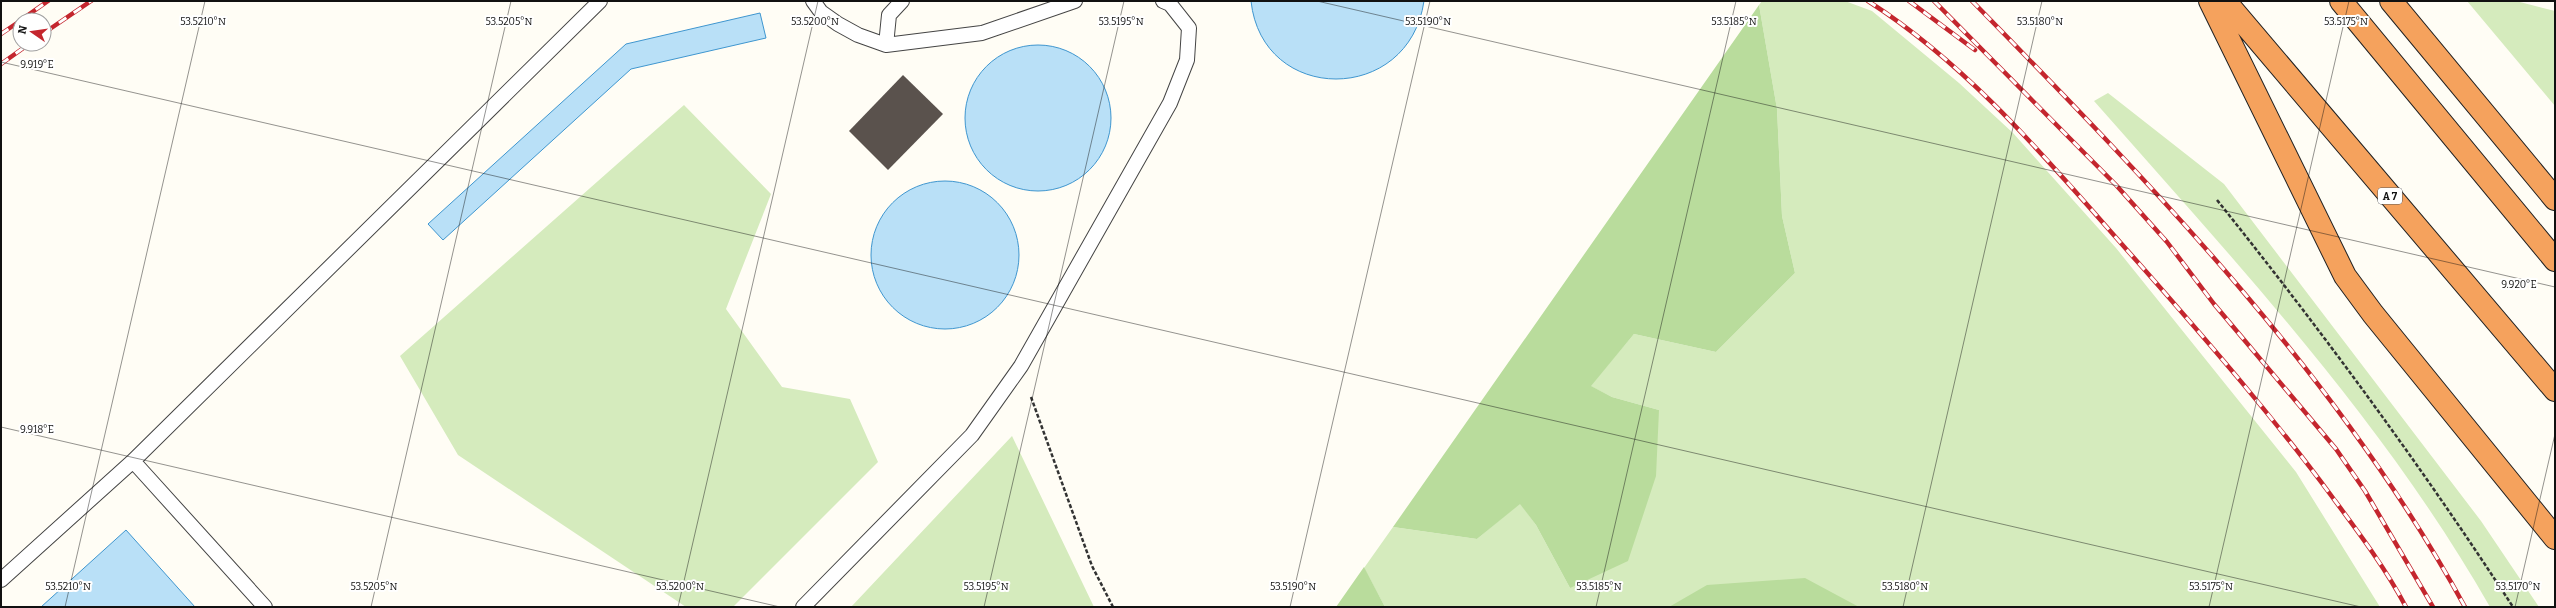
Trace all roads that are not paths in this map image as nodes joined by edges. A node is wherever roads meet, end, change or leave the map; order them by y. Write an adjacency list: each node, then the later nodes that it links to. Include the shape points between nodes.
1 (600, 1): 14 (lane)
2 (813, 1): 10 (lane, via 821,12 838,24 858,35)
3 (902, 1): 10 (lane, via 889,15)
4 (1075, 1): 10 (lane, via 982,33)
5 (1163, 1): 18 (lane, via 1170,4 1189,28 1187,60 1170,103 1021,366 972,434)
6 (2210, 1): 15 (highway, via 2345,276)
7 (2224, 1): 13 (highway, A 7)
8 (2341, 1): 12 (highway)
9 (2391, 1): 11 (highway)
10 (886, 45)
11 (2555, 199)
12 (2555, 260)
13 (2555, 390)
14 (133, 461): 16 (lane); 17 (lane)
15 (2555, 538)
16 (1, 580)
17 (265, 607)
18 (803, 607)

